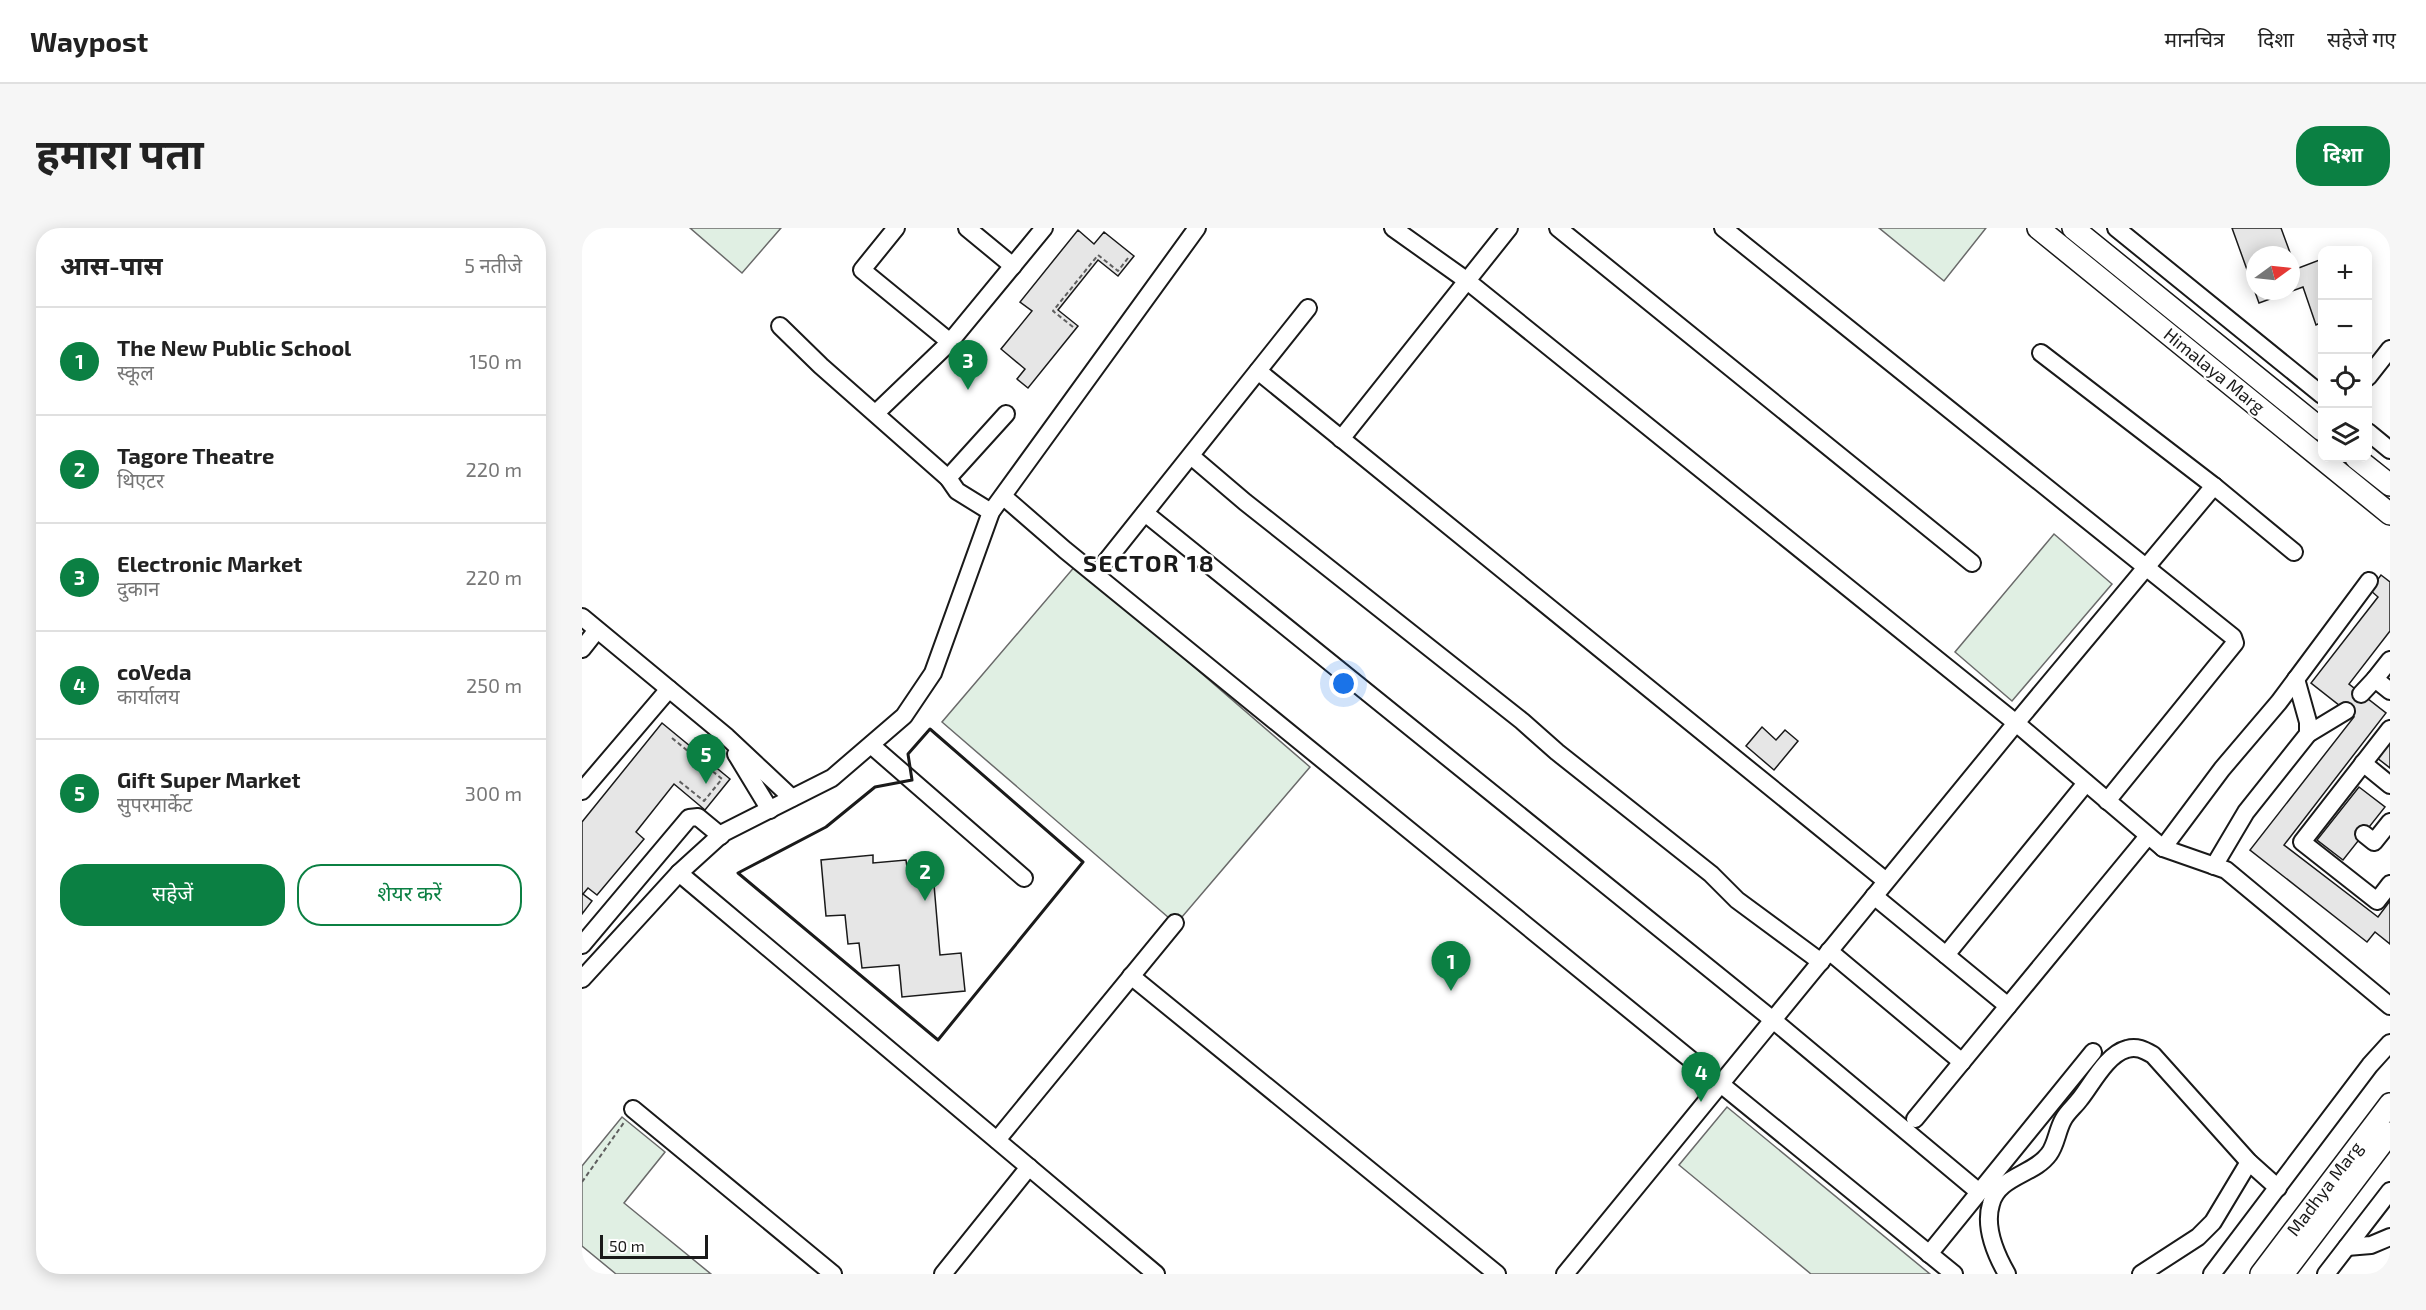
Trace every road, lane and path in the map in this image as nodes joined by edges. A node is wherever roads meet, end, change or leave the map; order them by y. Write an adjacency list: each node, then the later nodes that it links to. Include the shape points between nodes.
1 (896, 228): 18 (street, via 862,270)
2 (967, 228): 13 (street)
3 (1044, 228): 13 (street)
4 (1197, 228): 35 (street)
5 (1509, 228): 14 (street)
6 (1558, 228): 40 (street)
7 (1723, 228): 41 (street)
8 (2038, 228): 38 (main road, Himalaya Marg)
9 (2073, 228): 26 (main road, Himalaya Marg)
10 (2116, 228): 23 (street)
11 (1404, 231): 14 (street)
12 (1128, 258): 17 (path, via 1118,271 1098,255 1059,303 1053,311)
13 (1013, 266): 18 (street)
14 (1466, 280): 28 (street); 54 (street)
15 (1308, 308): 22 (street)
16 (780, 326): 24 (street)
17 (1073, 327)
18 (950, 342): 24 (street)
19 (2390, 349): 21 (street)
20 (2041, 353): 34 (street)
21 (2372, 370)
22 (1258, 371): 28 (street); 30 (street)
23 (2318, 392)
24 (876, 413): 32 (street)
25 (1006, 414): 32 (street)
26 (2318, 427)
27 (2372, 436): 29 (street)
28 (1341, 439): 76 (street)
29 (2390, 450)
30 (1191, 456): 37 (street); 82 (street, via 1711,874 1737,900)
31 (2361, 462): 33 (main road)
32 (948, 478): 36 (street, via 957,491)
33 (2390, 485)
34 (2214, 486): 39 (street); 41 (street)
35 (1004, 496): 36 (street); 42 (street)
36 (991, 512): 59 (street, via 933,673 904,716)
37 (1145, 513): 42 (street); 87 (street)
38 (2390, 514)
39 (2294, 552)
40 (1972, 563)
41 (2147, 567): 54 (street); 66 (street, via 2233,637 2235,643)
42 (1096, 574): 91 (street)
43 (2369, 581): 49 (street)
44 (582, 617): 45 (street)
45 (597, 630): 46 (street); 50 (street)
46 (582, 649)
47 (2390, 660): 48 (street)
48 (2375, 679): 51 (street); 52 (street)
49 (2296, 680): 56 (street, via 2308,722); 72 (street)
50 (669, 689): 57 (street); 64 (street)
51 (2390, 691)
52 (2361, 694)
53 (2346, 711): 56 (street)
54 (2016, 723): 62 (street); 76 (street)
55 (2390, 729): 60 (street)
56 (2307, 734): 73 (street, via 2246,812)
57 (727, 737): 65 (street); 67 (street)
58 (672, 738): 61 (path, via 722,779 704,801)
59 (871, 745): 65 (street, via 832,778); 75 (street)
60 (2363, 763): 63 (street); 77 (street, via 2302,842 2377,901)
61 (680, 781)
62 (2086, 783): 66 (street); 81 (street)
63 (2390, 785)
64 (582, 791)
65 (792, 798): 67 (street)
66 (2107, 801): 71 (street)
67 (770, 810): 70 (street)
68 (2390, 822): 69 (street, via 2374,842)
69 (2364, 834)
70 (721, 836): 74 (street); 80 (street, via 698,817 689,818)
71 (2148, 836): 72 (street); 85 (street)
72 (2163, 848): 73 (street)
73 (2214, 867): 86 (street, via 2226,870)
74 (679, 873): 84 (street); 96 (street)
75 (1024, 878)
76 (1887, 881): 78 (street)
77 (2390, 884)
78 (1874, 896): 81 (street); 82 (street)
79 (1175, 923): 83 (street)
80 (582, 945)
81 (1946, 955): 85 (street)
82 (1825, 956): 87 (street); 90 (street)
83 (1131, 976): 96 (street); 109 (street)
84 (582, 979)
85 (2008, 1006): 90 (street)
86 (2390, 1006)
87 (1773, 1020): 91 (street); 102 (street)
88 (2390, 1043): 100 (street)
89 (2093, 1052): 102 (street)
90 (1962, 1062): 94 (street)
91 (1721, 1084): 105 (street); 110 (street)
92 (2390, 1104): 115 (main road, Madhya Marg)
93 (633, 1109): 99 (path); 106 (street)
94 (1915, 1119)
95 (2390, 1132): 116 (main road, Madhya Marg)
96 (997, 1140): 98 (street)
97 (2249, 1162): 100 (street); 112 (street, via 2153,1055 2142,1048 2126,1049 2114,1056 2064,1118 2047,1157 2008,1182 1991,1201 1990,1229); 113 (street, via 2213,1222 2198,1237)
98 (1029, 1167): 107 (street); 108 (street)
99 (582, 1182)
100 (2278, 1188): 114 (street)
101 (2390, 1191): 104 (street)
102 (1979, 1192): 105 (street)
103 (2390, 1237): 104 (street, via 2371,1245)
104 (2347, 1248): 117 (street)
105 (1929, 1254): 111 (street)
106 (833, 1274)
107 (943, 1274)
108 (1156, 1274)
109 (1497, 1274)
110 (1565, 1274)
111 (1954, 1274)
112 (2007, 1274)
113 (2141, 1274)
114 (2212, 1274)
115 (2261, 1274)
116 (2283, 1274)
117 (2326, 1274)

